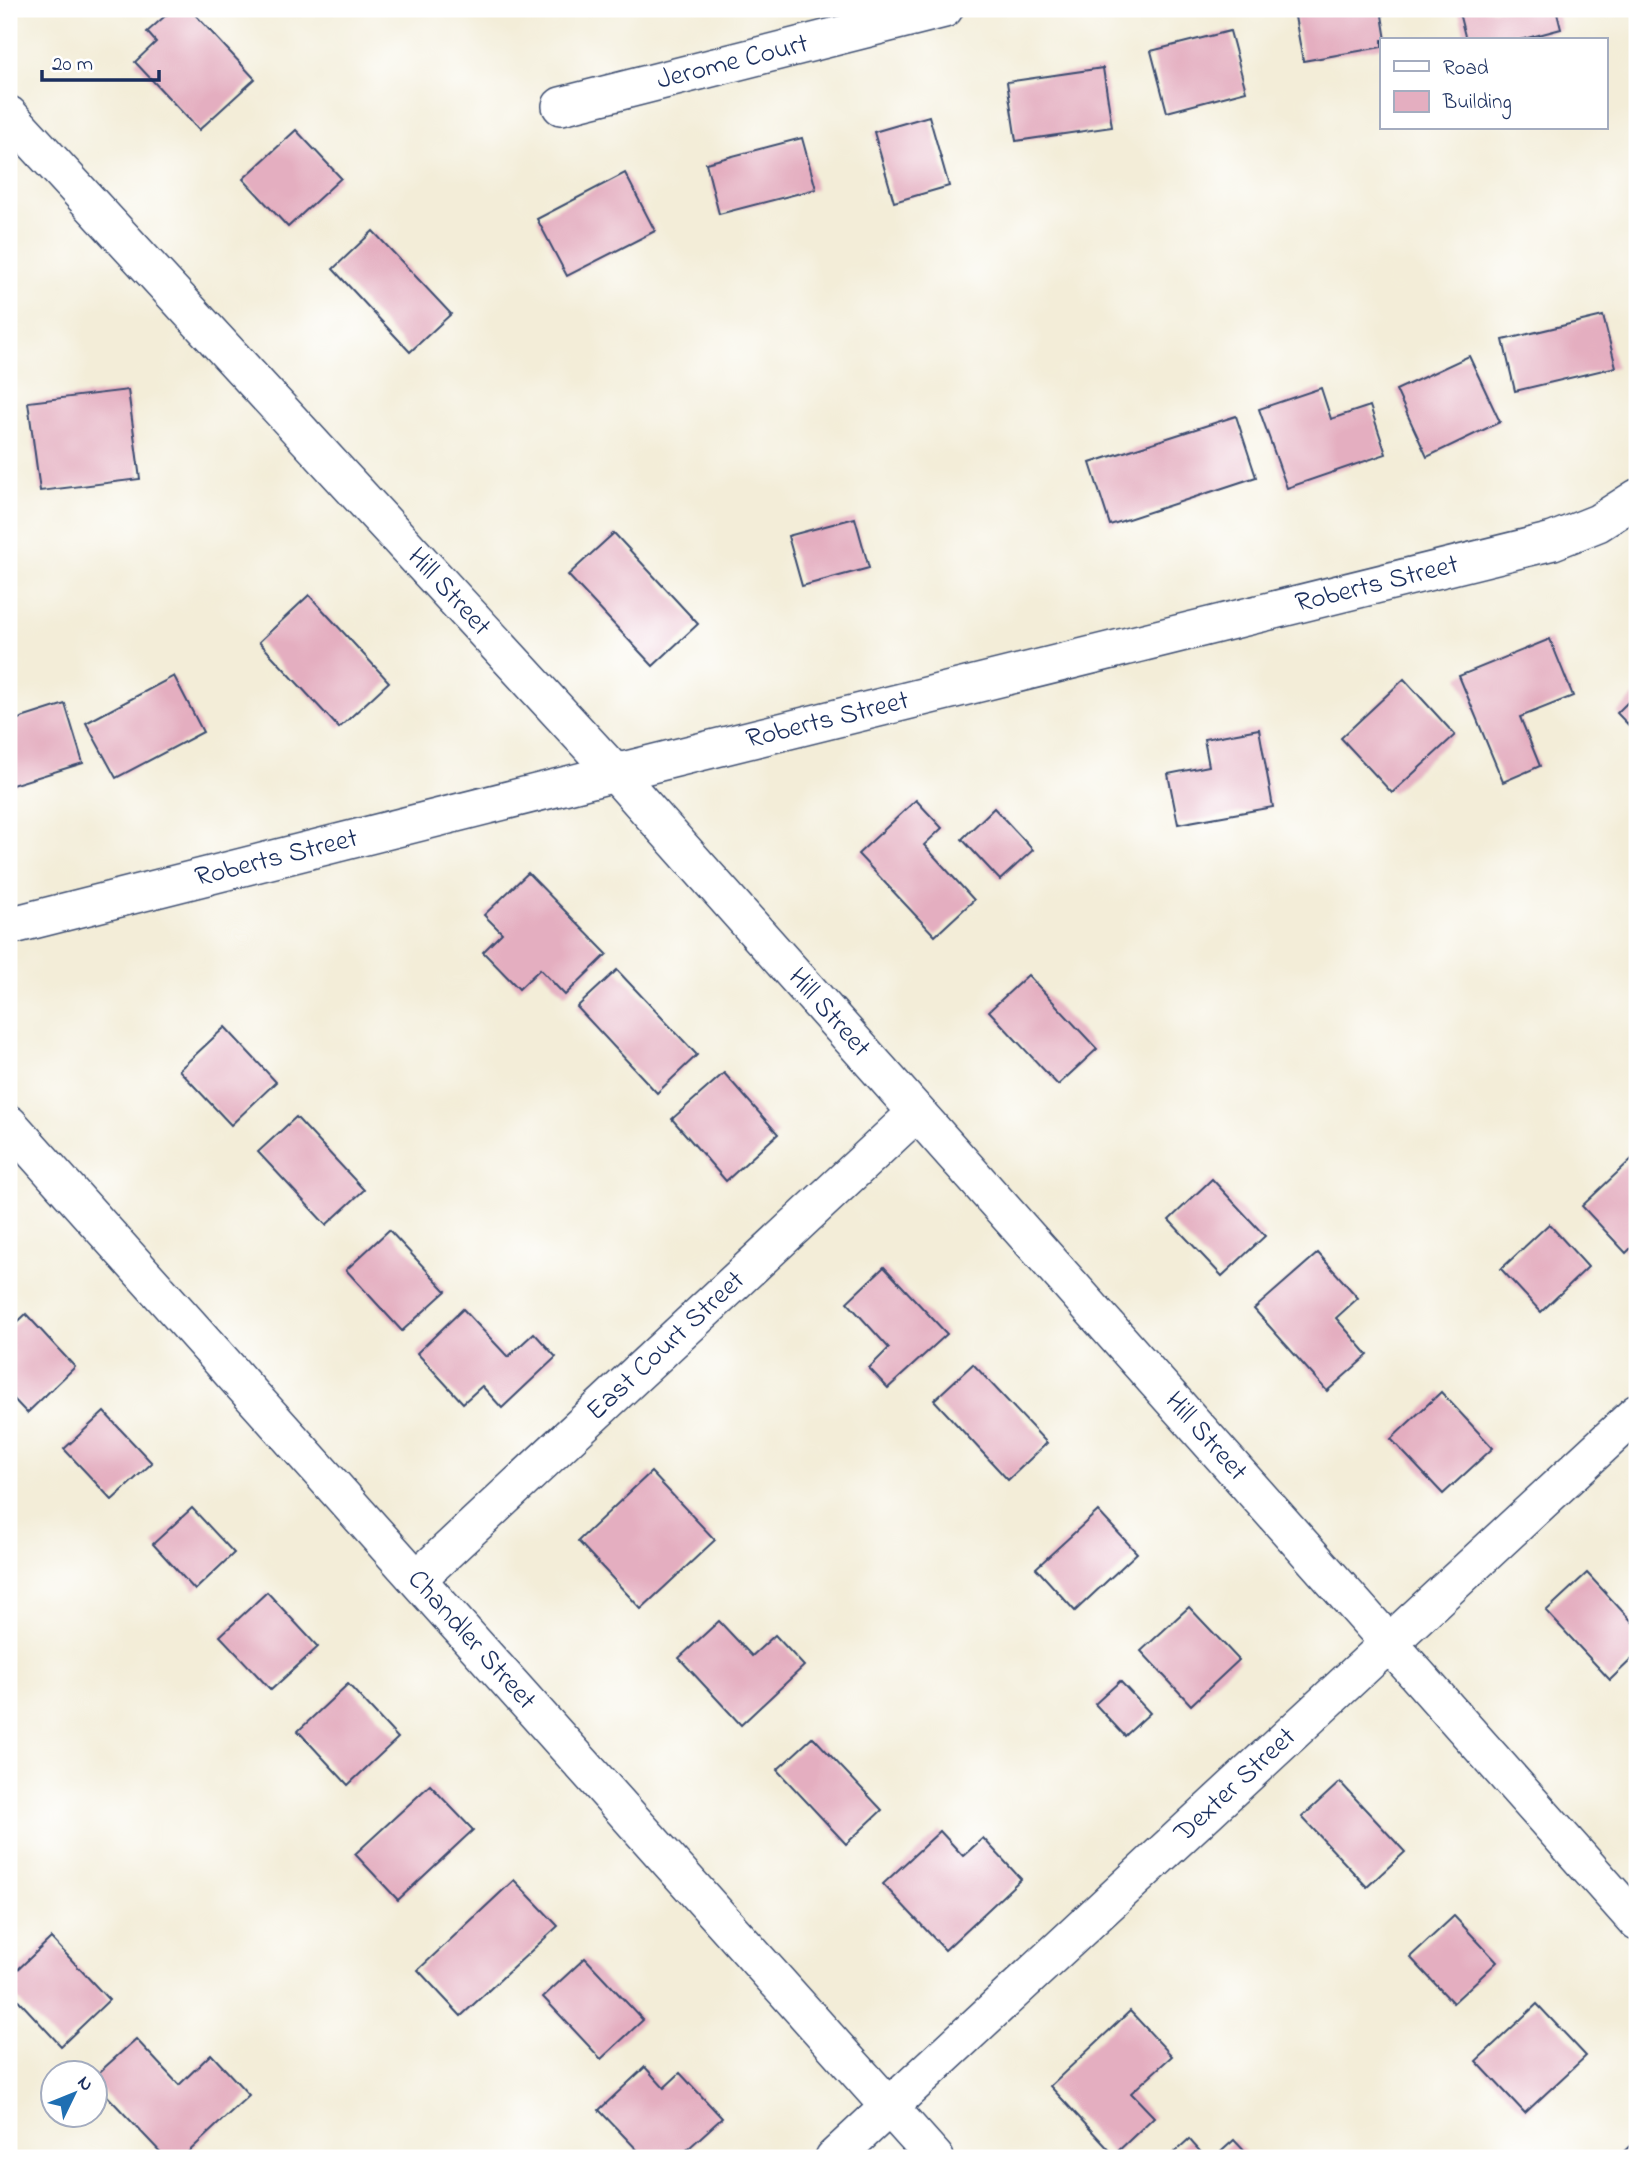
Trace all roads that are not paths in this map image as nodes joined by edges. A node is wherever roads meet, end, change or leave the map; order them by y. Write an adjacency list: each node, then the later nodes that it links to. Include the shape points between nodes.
1 (944, 9): 2 (street, Jerome Court)
2 (561, 106)
3 (9, 115): 5 (street, Hill Street)
4 (1637, 498): 5 (street, Roberts Street, via 1598,523 1553,541)
5 (615, 773): 6 (street, Roberts Street); 7 (street, Hill Street)
6 (9, 926)
7 (916, 1113): 10 (street, East Court Street); 11 (street, Hill Street)
8 (9, 1124): 10 (street, Chandler Street)
9 (1637, 1413): 11 (street, Dexter Street)
10 (417, 1579): 13 (street, Chandler Street)
11 (1390, 1643): 12 (street, Hill Street); 13 (street, Dexter Street)
12 (1637, 1922)
13 (889, 2107): 14 (street, Dexter Street); 15 (street, Chandler Street)
14 (834, 2158)
15 (935, 2158)

